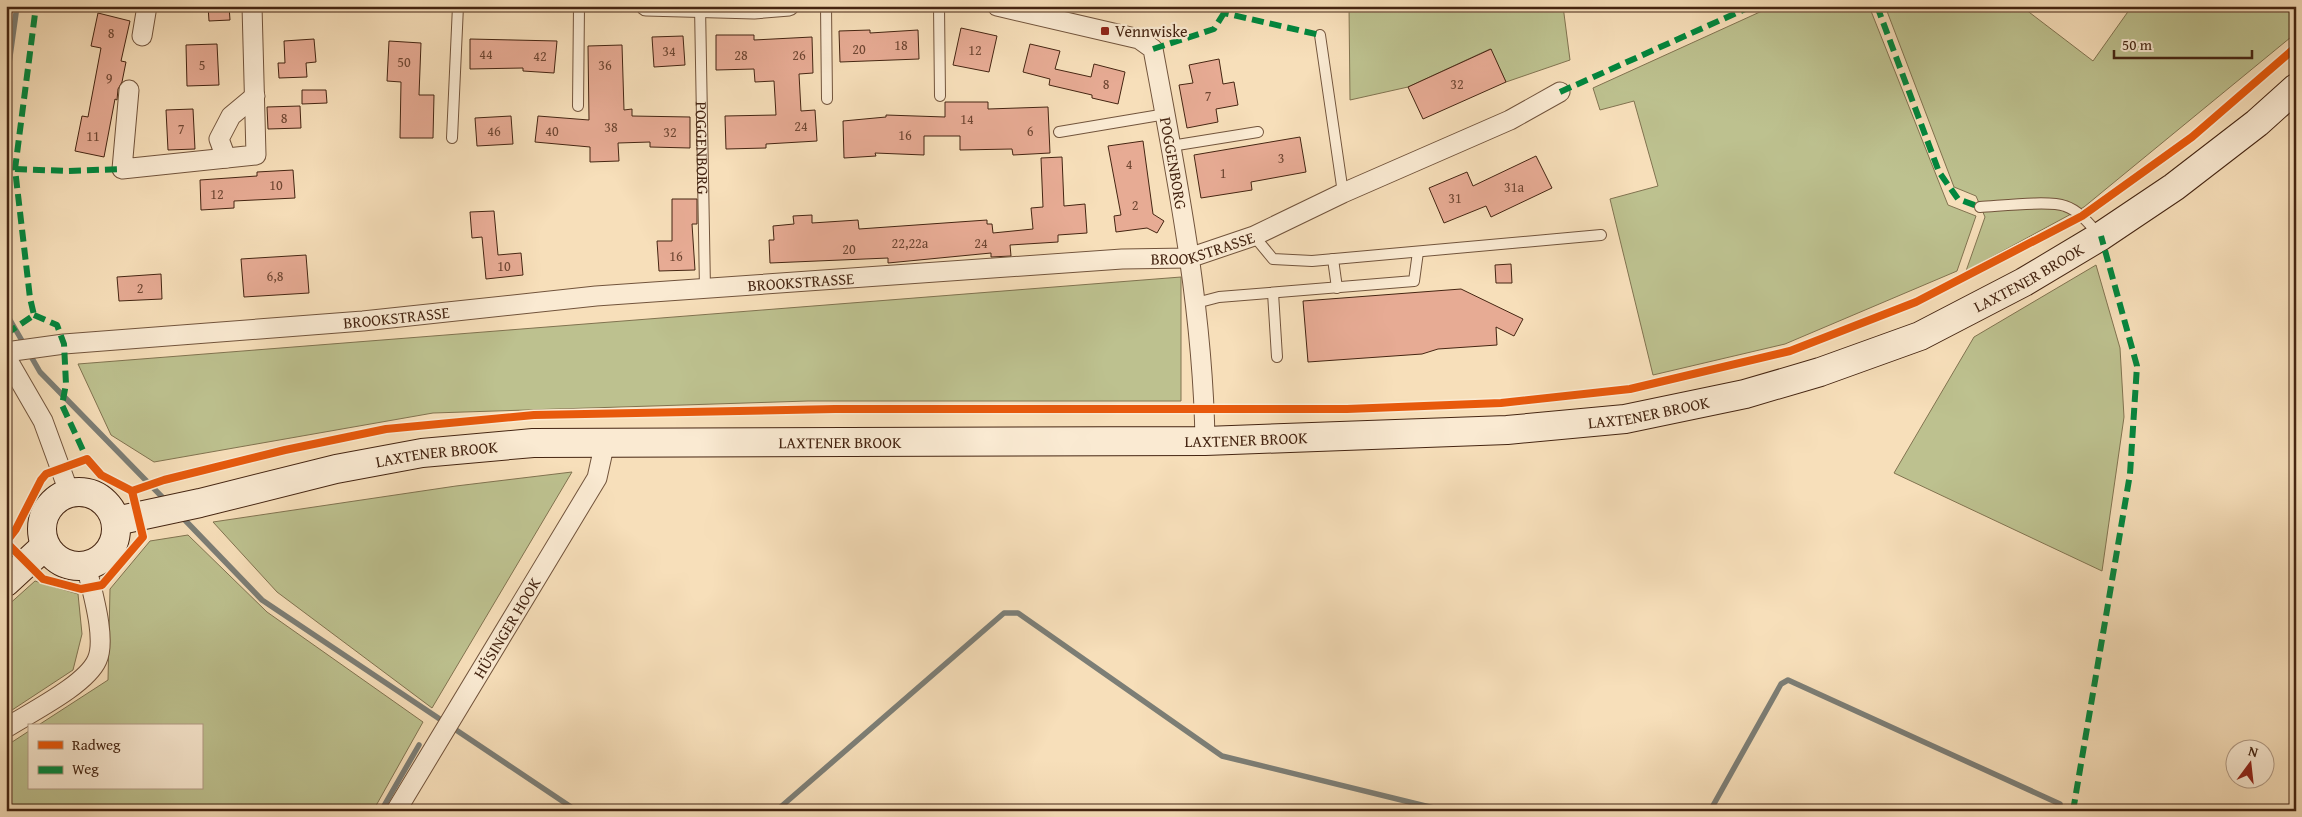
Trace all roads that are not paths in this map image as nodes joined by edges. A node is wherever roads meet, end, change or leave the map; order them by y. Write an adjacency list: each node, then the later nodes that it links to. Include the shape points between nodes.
1 (147, 6): 13 (street)
2 (252, 6): 17 (street)
3 (458, 6): 24 (lane)
4 (579, 6): 20 (lane)
5 (646, 6): 10 (street)
6 (788, 6): 10 (street, via 754,9)
7 (826, 6): 19 (lane)
8 (939, 6): 18 (lane)
9 (997, 6): 11 (street, POGGENBORG)
10 (700, 7): 36 (lane, POGGENBORG)
11 (1041, 11): 21 (street, POGGENBORG, via 1139,39 1154,49)
12 (1320, 34): 27 (lane)
13 (142, 36)
14 (2296, 88): 31 (street, LAXTENER BROOK, via 2257,123 2174,187)
15 (129, 90): 26 (street, via 122,169)
16 (1560, 92): 27 (street, BROOKSTRASSE, via 1510,120)
17 (255, 96): 26 (street, via 231,116 219,139); 26 (street, via 256,155)
18 (940, 96)
19 (827, 99)
20 (578, 106)
21 (1166, 114): 22 (lane); 25 (street, POGGENBORG)
22 (1059, 132)
23 (1258, 132): 25 (lane)
24 (452, 138)
25 (1171, 146): 33 (street, POGGENBORG)
26 (226, 158)
27 (1344, 193): 30 (street, BROOKSTRASSE)
28 (1980, 207): 31 (lane, via 2065,206 2082,216)
29 (1600, 235): 32 (lane)
30 (1254, 236): 33 (street, BROOKSTRASSE); 34 (lane, via 1273,259)
31 (2101, 236): 41 (street, LAXTENER BROOK, via 2024,282 1920,336 1820,372 1745,394 1625,419 1507,430)
32 (1418, 252): 34 (lane); 35 (lane, via 1414,281)
33 (1188, 258): 36 (street, BROOKSTRASSE, via 1122,259); 38 (street, POGGENBORG)
34 (1333, 259): 35 (lane)
35 (1337, 288): 37 (lane)
36 (705, 289): 39 (street, BROOKSTRASSE, via 49,346)
37 (1273, 293): 38 (lane, via 1219,297); 40 (lane)
38 (1196, 303): 41 (street, POGGENBORG)
39 (8, 354): 43 (street, via 43,421)
40 (1277, 357)
41 (1205, 441): 42 (street, LAXTENER BROOK)
42 (605, 442): 44 (street, LAXTENER BROOK, via 532,443 422,453); 49 (street, HÜSINGER HOOK, via 597,478)
43 (69, 492): 44 (street, via 89,492 106,503); 45 (street, via 54,500 44,513 41,530)
44 (116, 521): 46 (street, via 116,536 110,549 100,560)
45 (45, 546): 46 (street, via 56,558 70,565); 47 (street)
46 (86, 565): 48 (street, via 100,634 98,659 82,681)
47 (6, 582)
48 (6, 728)
49 (396, 811)

